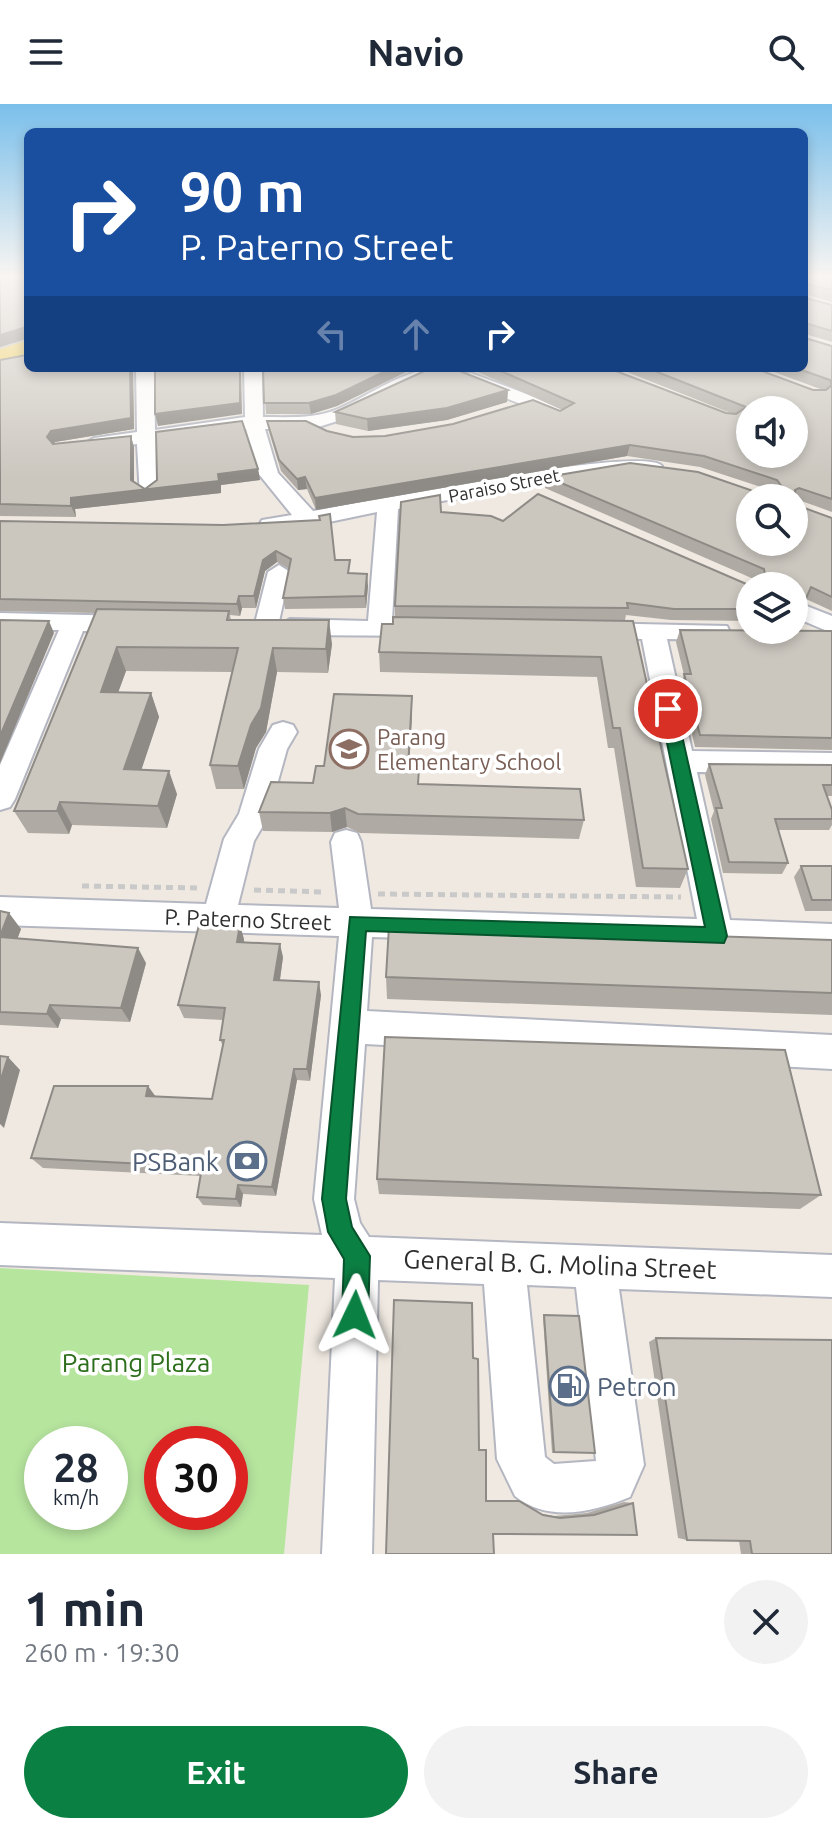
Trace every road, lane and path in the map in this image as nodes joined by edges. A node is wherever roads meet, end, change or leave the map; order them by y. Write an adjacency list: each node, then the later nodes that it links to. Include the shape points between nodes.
1 (24, 347): 2 (main road)
2 (0, 356)
3 (24, 362): 4 (street)
4 (0, 365)
5 (145, 372): 15 (street)
6 (253, 372): 12 (street)
7 (426, 372): 13 (street, via 357,408)
8 (457, 372): 9 (street)
9 (532, 402): 10 (street); 11 (street)
10 (509, 411)
11 (560, 413)
12 (255, 423): 13 (street); 15 (street); 22 (street, via 268,473)
13 (312, 423): 14 (street, via 319,432)
14 (335, 436)
15 (145, 438): 16 (street); 19 (street)
16 (77, 446)
17 (677, 471): 18 (street, Paraiso Street, via 613,465)
18 (511, 484): 20 (street); 21 (street, Paraiso Street)
19 (147, 492)
20 (539, 496)
21 (388, 506): 22 (street, Paraiso Street); 31 (street)
22 (299, 522): 23 (street, Paraiso Street); 30 (street)
23 (252, 526)
24 (808, 614): 28 (street)
25 (0, 621): 26 (street)
26 (74, 623): 27 (street); 39 (street)
27 (154, 625)
28 (832, 625)
29 (234, 626): 30 (street)
30 (266, 627): 31 (street)
31 (379, 629): 32 (street)
32 (441, 630)
33 (566, 631): 34 (street)
34 (653, 632): 35 (street); 40 (street)
35 (736, 632)
36 (808, 632): 37 (street)
37 (832, 633)
38 (283, 732): 46 (street, via 253,817 239,839)
39 (11, 748): 42 (street)
40 (679, 761): 41 (street); 47 (street)
41 (832, 763)
42 (0, 799)
43 (346, 842): 44 (street)
44 (353, 908): 46 (street, P. Paterno Street); 47 (street, P. Paterno Street); 49 (street)
45 (0, 911): 46 (street, P. Paterno Street)
46 (218, 918)
47 (717, 936): 48 (street, P. Paterno Street)
48 (832, 938)
49 (346, 1026): 50 (street); 52 (street, via 334,1199 341,1232)
50 (832, 1052)
51 (0, 1244): 52 (street, General B. G. Molina Street)
52 (357, 1256): 53 (street, General B. G. Molina Street); 56 (street)
53 (503, 1262): 54 (street, General B. G. Molina Street); 54 (street, via 521,1459 527,1475 541,1487 600,1487 613,1480 620,1465)
54 (595, 1265): 55 (street, General B. G. Molina Street)
55 (832, 1276)
56 (347, 1554)

